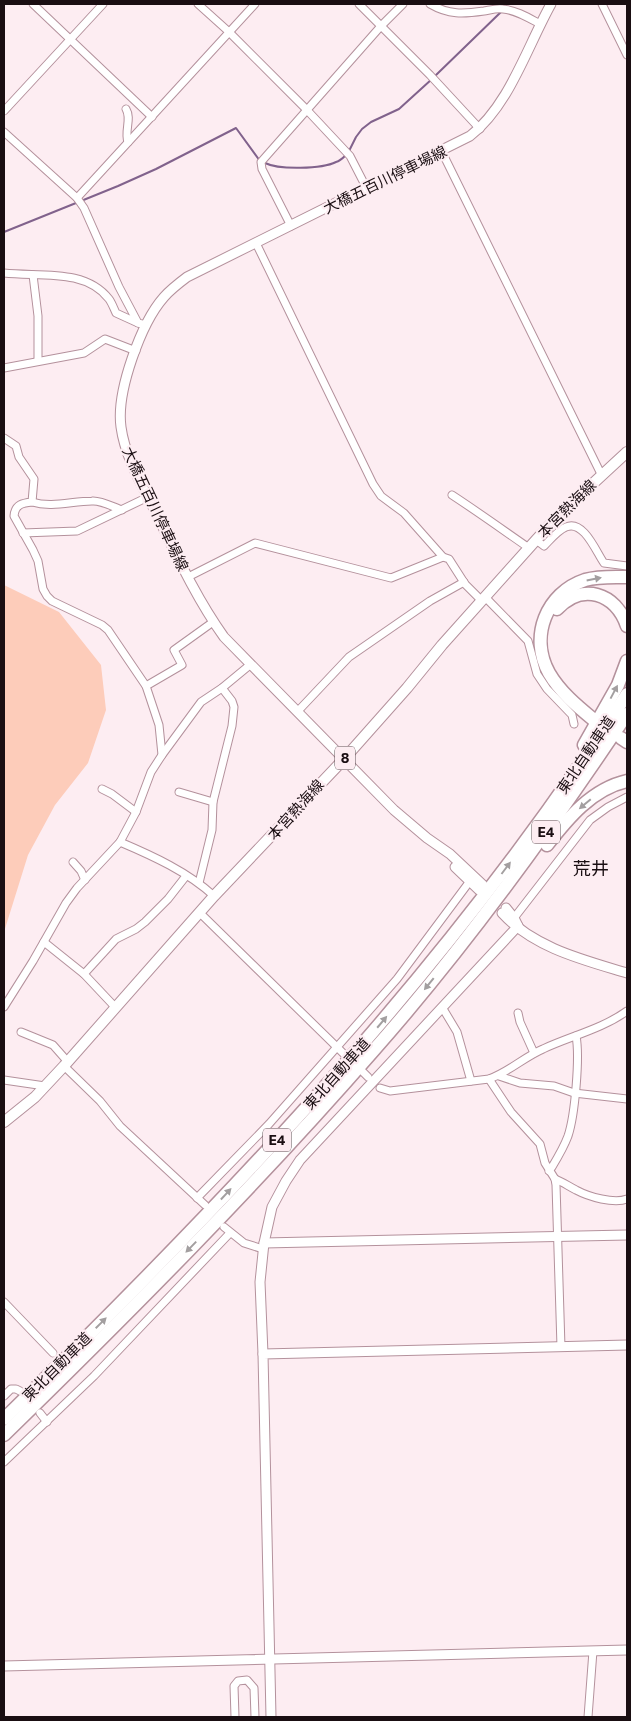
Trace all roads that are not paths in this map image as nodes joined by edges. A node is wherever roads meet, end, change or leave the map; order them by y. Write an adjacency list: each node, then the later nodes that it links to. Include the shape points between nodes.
1 (33, 4): 13 (street)
2 (103, 4): 13 (street)
3 (198, 4): 12 (street)
4 (255, 4): 12 (street)
5 (358, 4): 11 (street)
6 (403, 4): 11 (street)
7 (430, 4): 10 (street, via 452,13 507,9)
8 (551, 4): 10 (street, 大橋五百川停車場線)
9 (602, 4): 14 (street)
10 (540, 24): 19 (street, 大橋五百川停車場線, via 504,98)
11 (381, 26): 16 (street); 19 (street)
12 (228, 31): 16 (street); 18 (street)
13 (71, 39): 17 (street); 18 (street)
14 (627, 55)
15 (126, 109): 21 (street, via 129,116)
16 (306, 109): 23 (street, via 350,156); 25 (street, via 261,165)
17 (4, 112)
18 (152, 117): 21 (street)
19 (480, 128): 22 (street, 大橋五百川停車場線)
20 (4, 132): 24 (street)
21 (128, 142): 24 (street)
22 (442, 152): 23 (street, 大橋五百川停車場線); 35 (street)
23 (366, 189): 25 (street, 大橋五百川停車場線)
24 (77, 198): 29 (street, via 119,287)
25 (291, 226): 26 (street, 大橋五百川停車場線)
26 (256, 244): 29 (street, 大橋五百川停車場線, via 181,282); 43 (street, via 373,484 381,496 404,513)
27 (4, 273): 28 (street)
28 (33, 275): 29 (street, via 78,278 102,292 116,313); 31 (street, via 38,316)
29 (142, 324): 30 (street, 大橋五百川停車場線)
30 (136, 351): 31 (street, via 105,339 84,353); 37 (street, 大橋五百川停車場線, via 121,404 121,428 129,458)
31 (38, 361): 32 (street)
32 (4, 368)
33 (4, 438): 38 (street, via 16,446 19,457 33,475)
34 (627, 452): 35 (main road, 本宮熱海線 / 8)
35 (602, 476): 41 (main road, 本宮熱海線 / 8)
36 (452, 495): 42 (street)
37 (148, 498): 39 (street); 45 (street, 大橋五百川停車場線)
38 (32, 502): 39 (street, via 58,504 94,500); 40 (street, via 20,504 15,510 15,520)
39 (122, 510): 40 (street, via 77,531)
40 (23, 532): 53 (street, via 38,561 47,596 108,630)
41 (536, 540): 42 (main road, 本宮熱海線 / 8); 44 (street, via 544,546 563,528 572,526 586,534 604,563)
42 (528, 548): 48 (main road, 本宮熱海線 / 8)
43 (443, 557): 45 (street, via 391,578 255,543); 47 (street, via 449,559)
44 (627, 566)
45 (188, 577): 49 (street, 大橋五百川停車場線)
46 (627, 577): 50 (highway, one-way to 46, via 614,604 593,594 568,599 550,622 548,645 556,670 596,717 562,691 548,672 541,651 542,627 552,604 570,588 593,578)
47 (464, 582): 48 (street); 56 (street, via 430,601 349,657)
48 (483, 599): 58 (street, via 528,641 537,674 572,715); 60 (main road, 本宮熱海線 / 8)
49 (213, 622): 52 (street, 大橋五百川停車場線); 53 (street, via 174,650 182,665)
50 (627, 626)
51 (627, 661): 68 (highway, one-way to 51, via 603,713)
52 (251, 664): 54 (street); 56 (street, 大橋五百川停車場線)
53 (146, 686): 59 (street, via 159,725)
54 (222, 688): 59 (street, via 198,706); 65 (street, via 234,707)
55 (627, 694): 68 (highway, 東北自動車道 / E4)
56 (298, 711): 60 (street, 大橋五百川停車場線)
57 (627, 714): 80 (highway, 東北自動車道 / E4, via 574,794)
58 (574, 724)
59 (162, 755): 66 (street, via 151,772)
60 (344, 759): 67 (street, 大橋五百川停車場線); 75 (main road, 本宮熱海線 / 8)
61 (627, 781): 80 (highway, one-way to 80, via 600,792 574,812 511,891)
62 (102, 789): 66 (street)
63 (179, 792): 65 (street)
64 (627, 798): 78 (street, via 590,820)
65 (213, 802): 74 (street, via 212,830)
66 (136, 812): 69 (street)
67 (427, 838): 73 (street, 大橋五百川停車場線); 73 (street, 大橋五百川停車場線, via 450,854 481,888)
68 (527, 840): 119 (highway, 東北自動車道 / E4, one-way to 68, via 142,1283 289,1127 418,980)
69 (120, 842): 71 (street); 72 (street)
70 (73, 862): 72 (street)
71 (186, 876): 74 (street); 82 (street, via 145,922 116,939)
72 (85, 880): 79 (street, via 66,903)
73 (470, 881): 90 (street, via 397,979)
74 (199, 883): 75 (street)
75 (214, 896): 77 (main road, 本宮熱海線 / 8)
76 (504, 910): 78 (street, via 509,921)
77 (200, 913): 85 (main road, 本宮熱海線 / 8); 90 (street)
78 (516, 922): 81 (street, via 536,940 554,949); 83 (street)
79 (44, 942): 82 (street); 84 (street)
80 (460, 946): 121 (highway, 東北自動車道 / E4, one-way to 121, via 374,1050 296,1137 151,1289)
81 (627, 973)
82 (84, 974): 85 (street)
83 (442, 1007): 97 (street, via 457,1032); 110 (street, via 300,1160 272,1207)
84 (4, 1008)
85 (116, 1008): 93 (main road, 本宮熱海線 / 8)
86 (627, 1011): 89 (street)
87 (518, 1013): 91 (street)
88 (21, 1032): 93 (street, via 53,1046)
89 (576, 1036): 91 (street); 100 (street)
90 (336, 1047): 92 (street); 105 (street, via 269,1124)
91 (534, 1054): 94 (street)
92 (345, 1055)
93 (66, 1064): 98 (main road, 本宮熱海線 / 8); 105 (street, via 120,1126)
94 (498, 1076): 95 (street); 100 (street)
95 (489, 1079): 97 (street); 103 (street, via 511,1112 540,1144)
96 (4, 1080): 98 (street)
97 (471, 1081): 99 (street, via 390,1091)
98 (46, 1086): 102 (main road, 本宮熱海線 / 8)
99 (380, 1088)
100 (574, 1093): 101 (street); 103 (street, via 568,1136)
101 (627, 1099)
102 (4, 1122)
103 (549, 1171): 104 (street)
104 (554, 1179): 106 (street, via 604,1200); 109 (street)
105 (197, 1198): 107 (street)
106 (627, 1199)
107 (205, 1205)
108 (627, 1235): 109 (street)
109 (558, 1237): 110 (street); 113 (street)
110 (263, 1246): 115 (street, via 260,1282); 120 (street, via 244,1243 227,1230 94,1376)
111 (4, 1302): 114 (street)
112 (627, 1345): 113 (street)
113 (560, 1347): 115 (street)
114 (53, 1353)
115 (263, 1354): 125 (street)
116 (20, 1391): 117 (street, via 11,1389)
117 (4, 1396)
118 (40, 1414): 120 (street)
119 (4, 1419)
120 (47, 1422): 122 (street)
121 (4, 1435)
122 (4, 1462)
123 (627, 1650): 124 (street)
124 (593, 1651): 125 (street); 130 (street)
125 (269, 1658): 126 (street); 129 (street)
126 (4, 1666)
127 (235, 1717): 128 (street, via 234,1686 238,1681 247,1680 254,1688)
128 (255, 1717)
129 (271, 1717)
130 (588, 1717)

